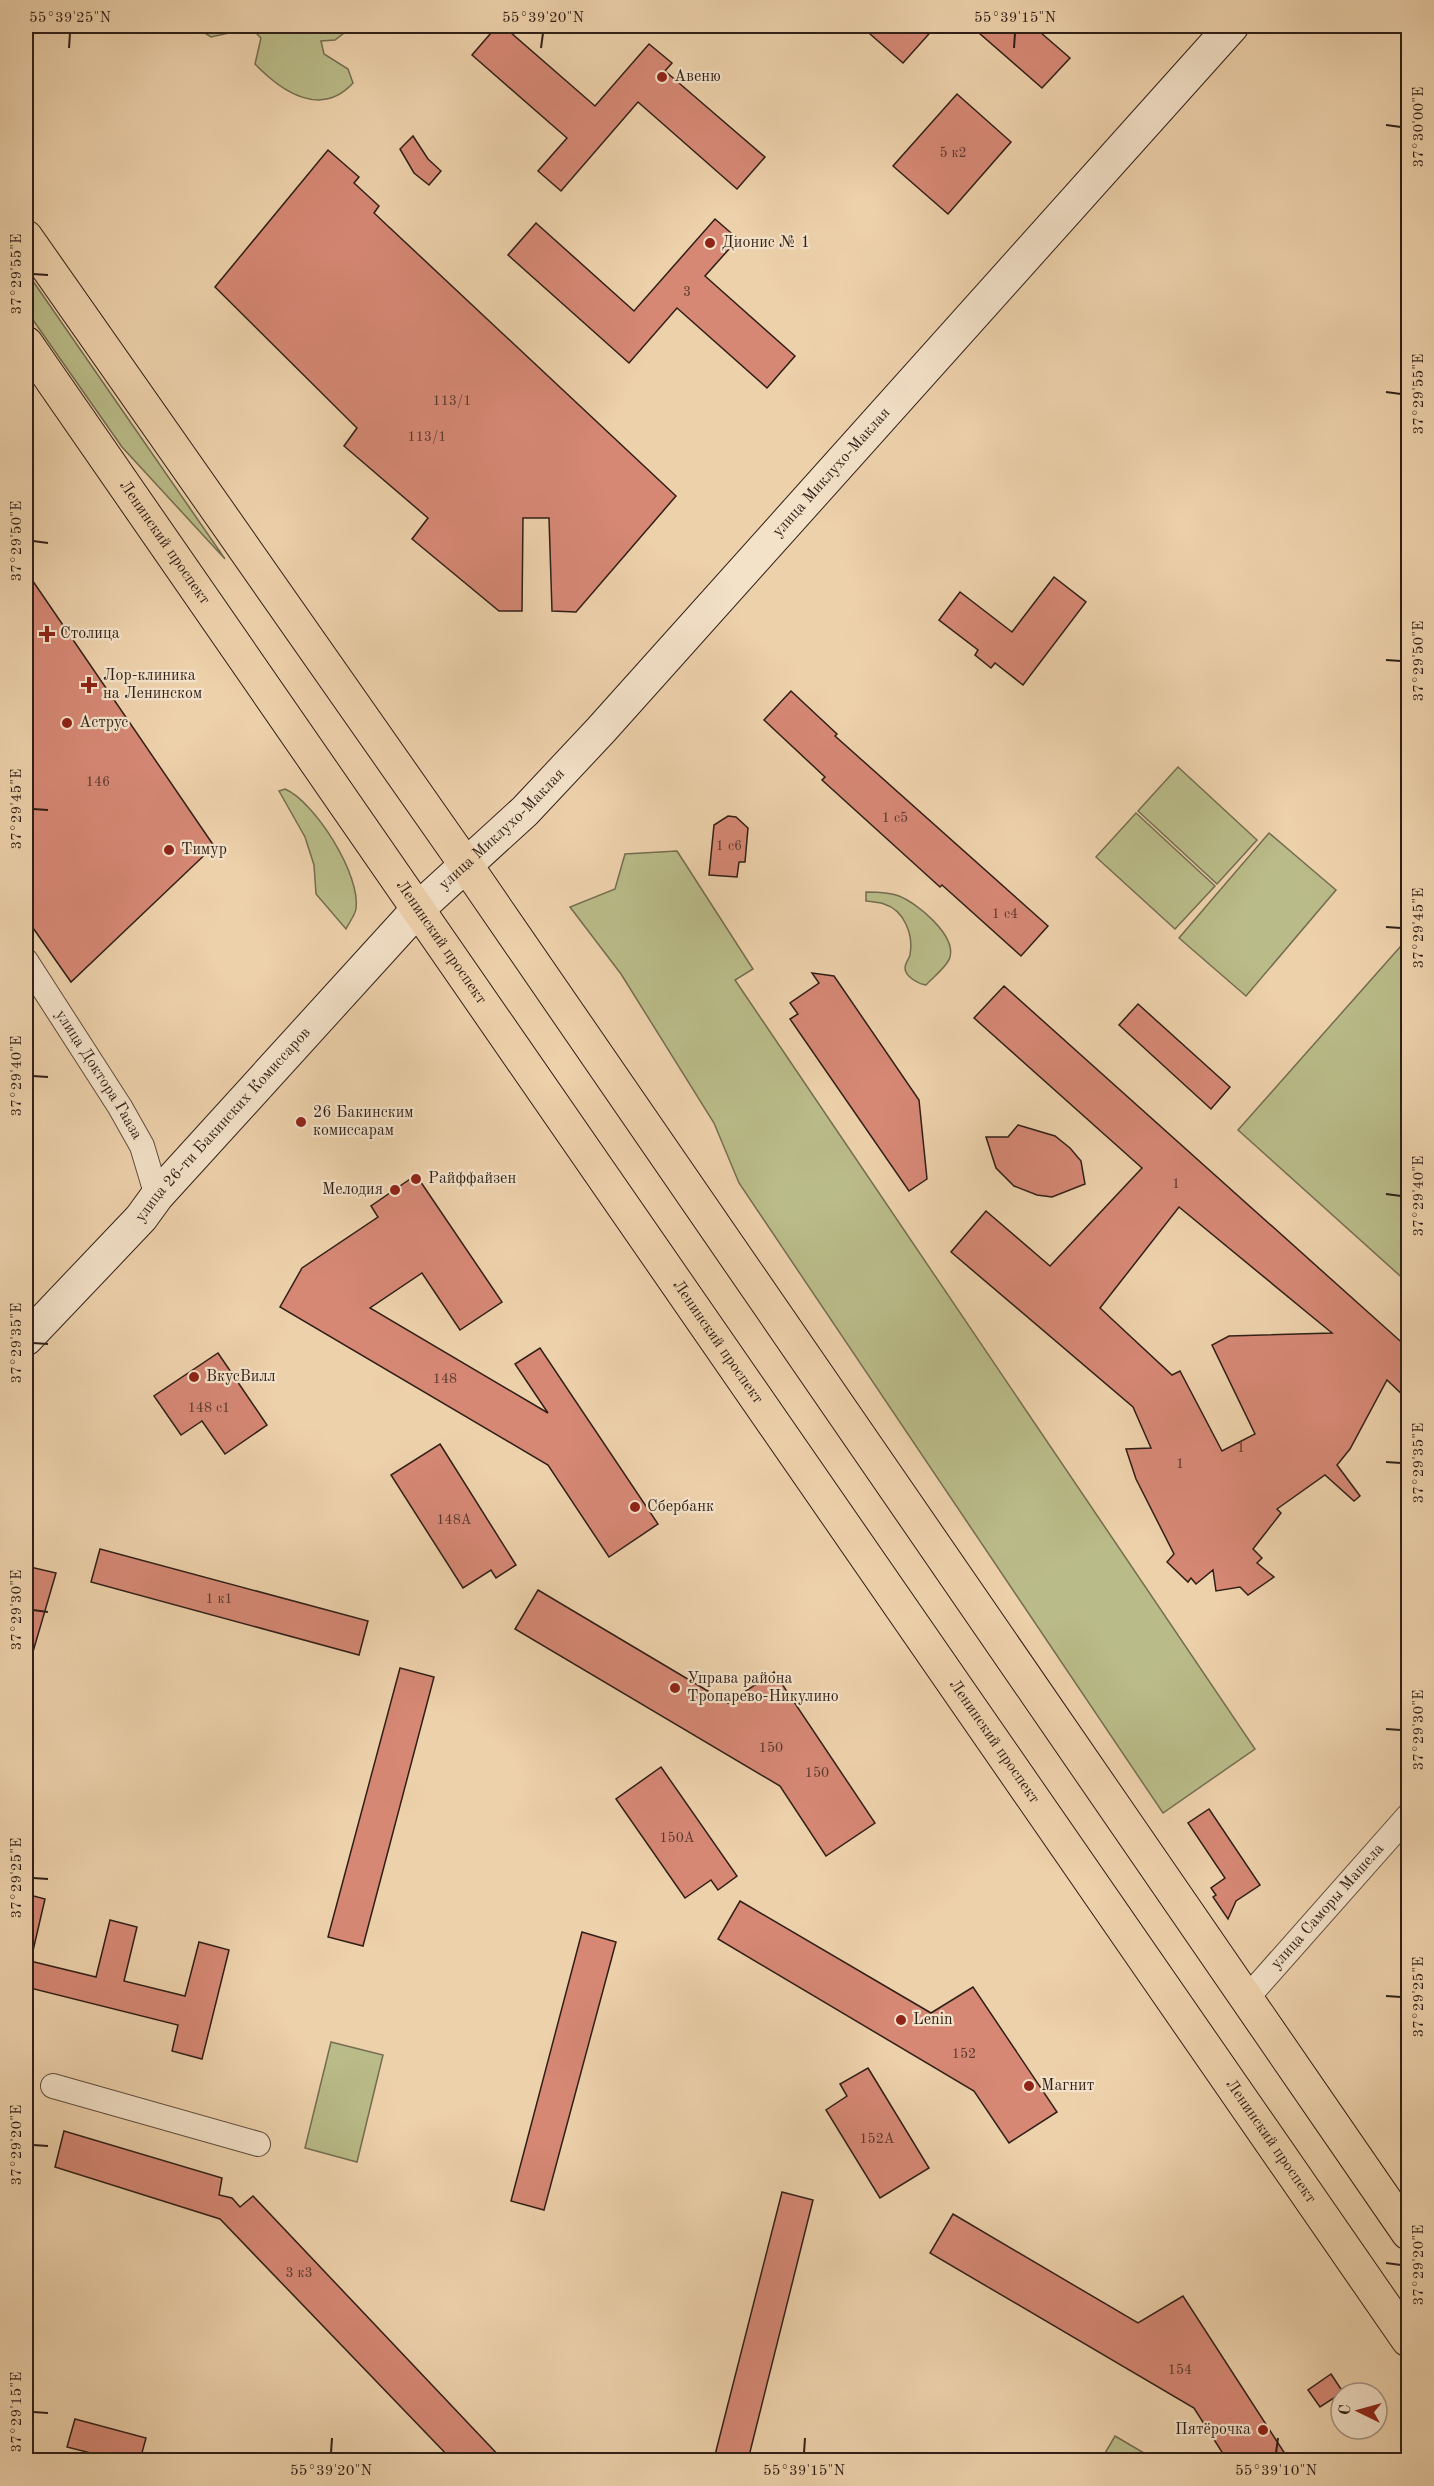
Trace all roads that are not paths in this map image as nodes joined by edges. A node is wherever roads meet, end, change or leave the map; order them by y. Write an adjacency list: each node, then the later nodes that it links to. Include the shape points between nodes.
1 (1232, 26): 4 (main road, улица Миклухо-Маклая, via 601,730 525,811)
2 (26, 237): 4 (main road)
3 (26, 343): 5 (main road, Ленинский проспект)
4 (466, 865): 5 (main road, улица Миклухо-Маклая); 10 (main road)
5 (419, 908): 7 (main road, улица 26-ти Бакинских Комиссаров); 14 (main road, Ленинский проспект)
6 (26, 961): 7 (street, улица Доктора Гааза, via 142,1146)
7 (157, 1196): 8 (main road, улица 26-ти Бакинских Комиссаров, via 141,1218)
8 (26, 1339)
9 (1408, 1816): 10 (street, улица Саморы Машела)
10 (1247, 1998): 13 (main road)
11 (53, 2086): 12 (street)
12 (258, 2144)
13 (1408, 2233)
14 (1408, 2340)

